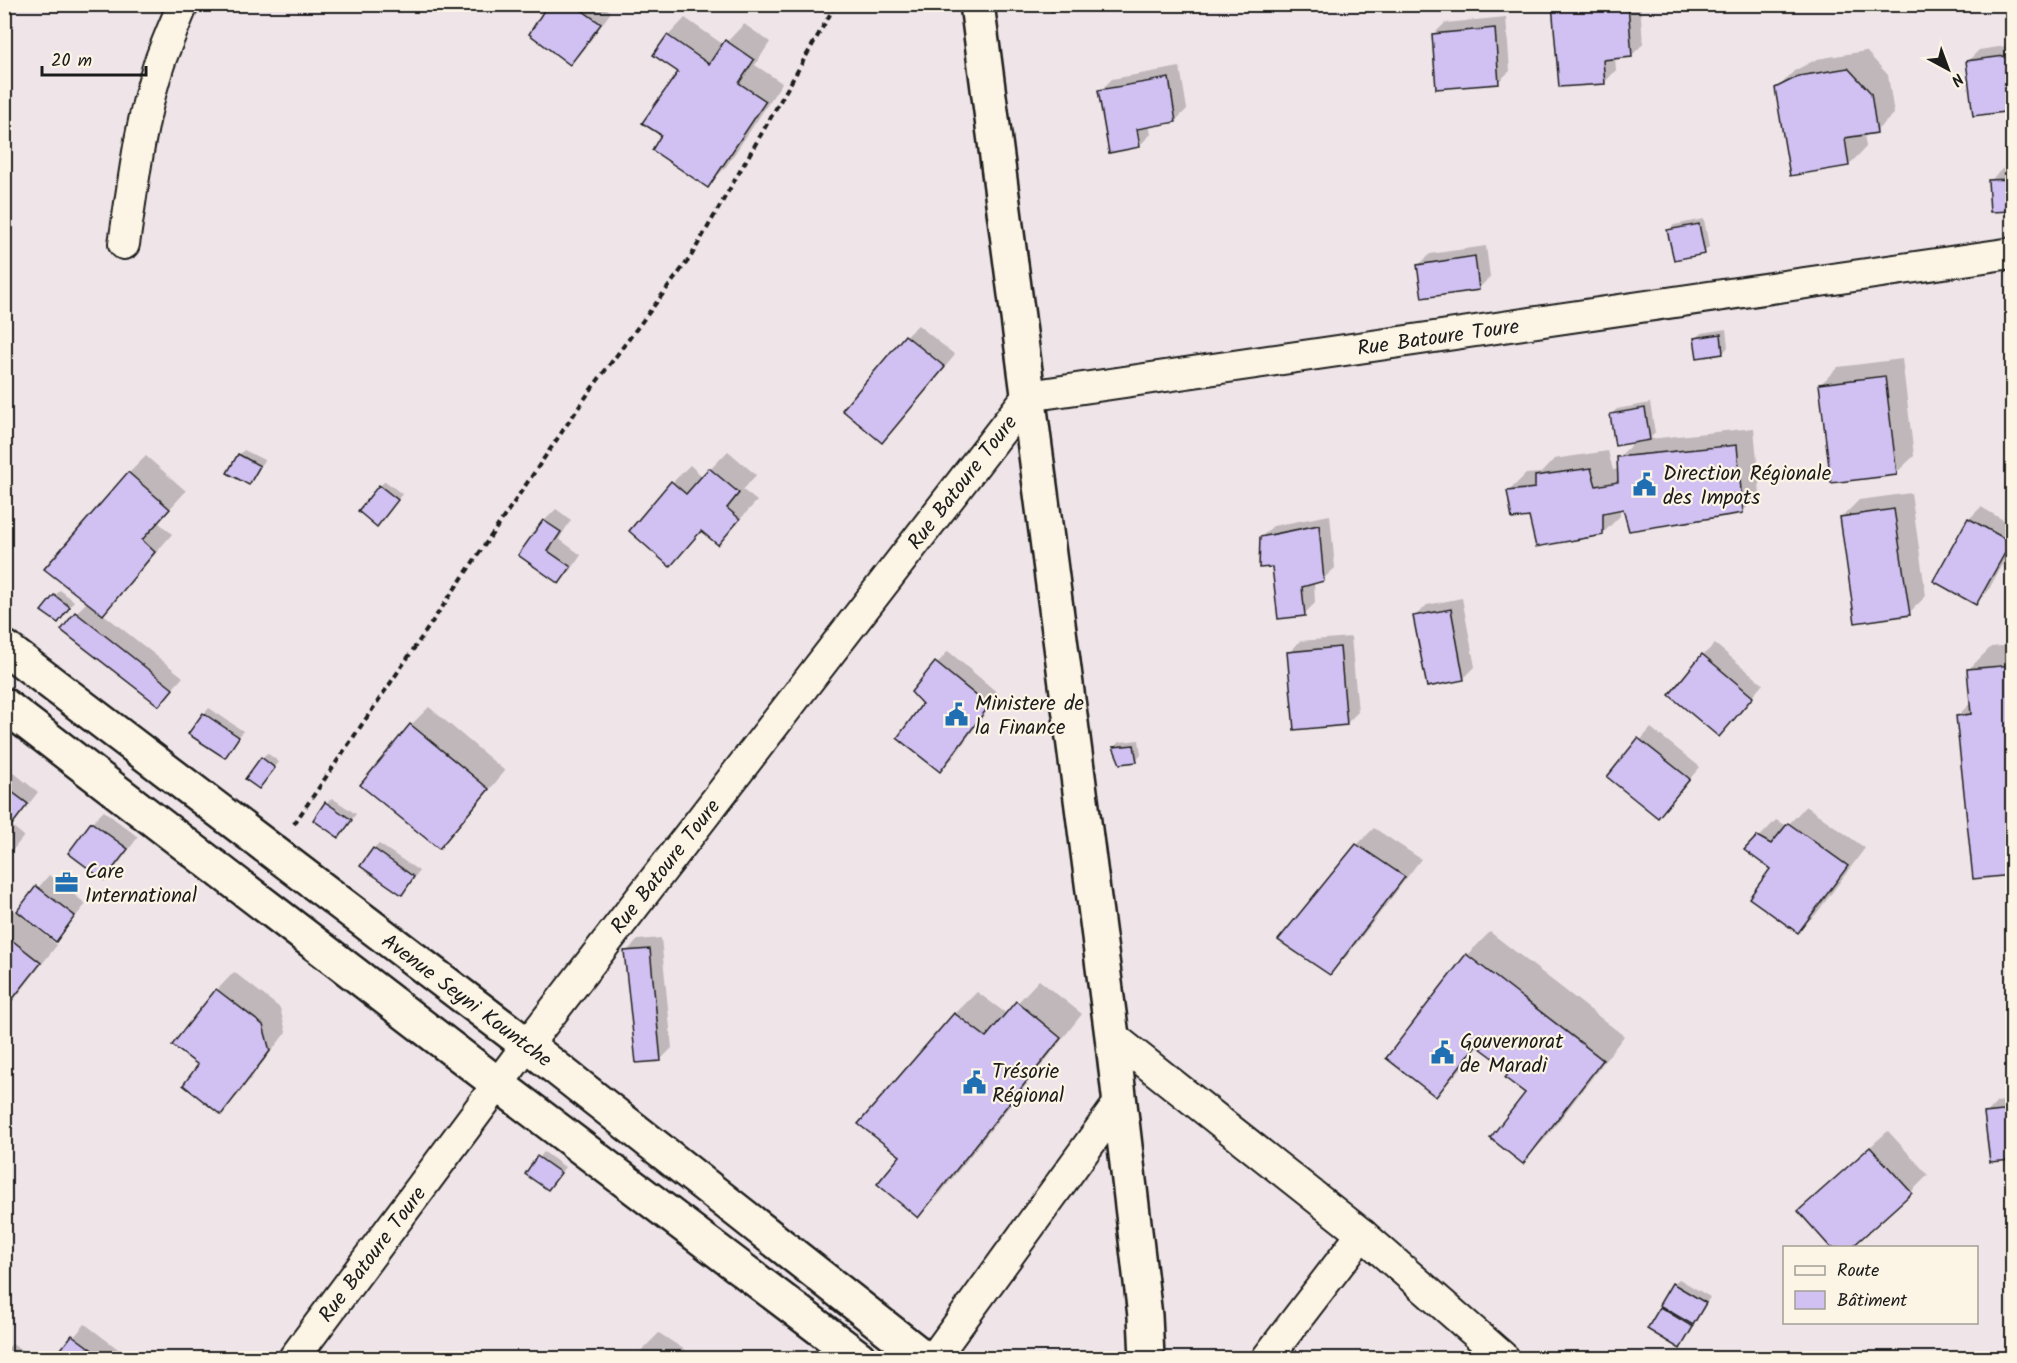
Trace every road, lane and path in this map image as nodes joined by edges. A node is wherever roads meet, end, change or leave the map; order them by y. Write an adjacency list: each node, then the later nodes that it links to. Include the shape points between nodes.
1 (183, 4): 4 (street, via 159,66 148,110)
2 (836, 4): 9 (path, via 690,258 592,388)
3 (977, 4): 6 (main road)
4 (124, 244)
5 (2013, 253): 6 (street, Rue Batoure Toure)
6 (1028, 396): 10 (main road); 11 (street, Rue Batoure Toure)
7 (4, 647): 9 (main road, Avenue Seyni Kountche)
8 (4, 705): 12 (main road)
9 (275, 853): 11 (main road, Avenue Seyni Kountche)
10 (1112, 1036): 13 (main road); 16 (street)
11 (527, 1045): 12 (street, Rue Batoure Toure); 14 (main road, Avenue Seyni Kountche)
12 (499, 1085): 15 (main road); 17 (street, Rue Batoure Toure)
13 (1119, 1103): 20 (street); 21 (main road)
14 (721, 1198): 15 (main road); 19 (main road, Avenue Seyni Kountche)
15 (693, 1233): 18 (main road)
16 (1362, 1234): 22 (street); 23 (street)
17 (294, 1359)
18 (859, 1359)
19 (924, 1359)
20 (934, 1359)
21 (1147, 1359)
22 (1267, 1359)
23 (1504, 1359)

